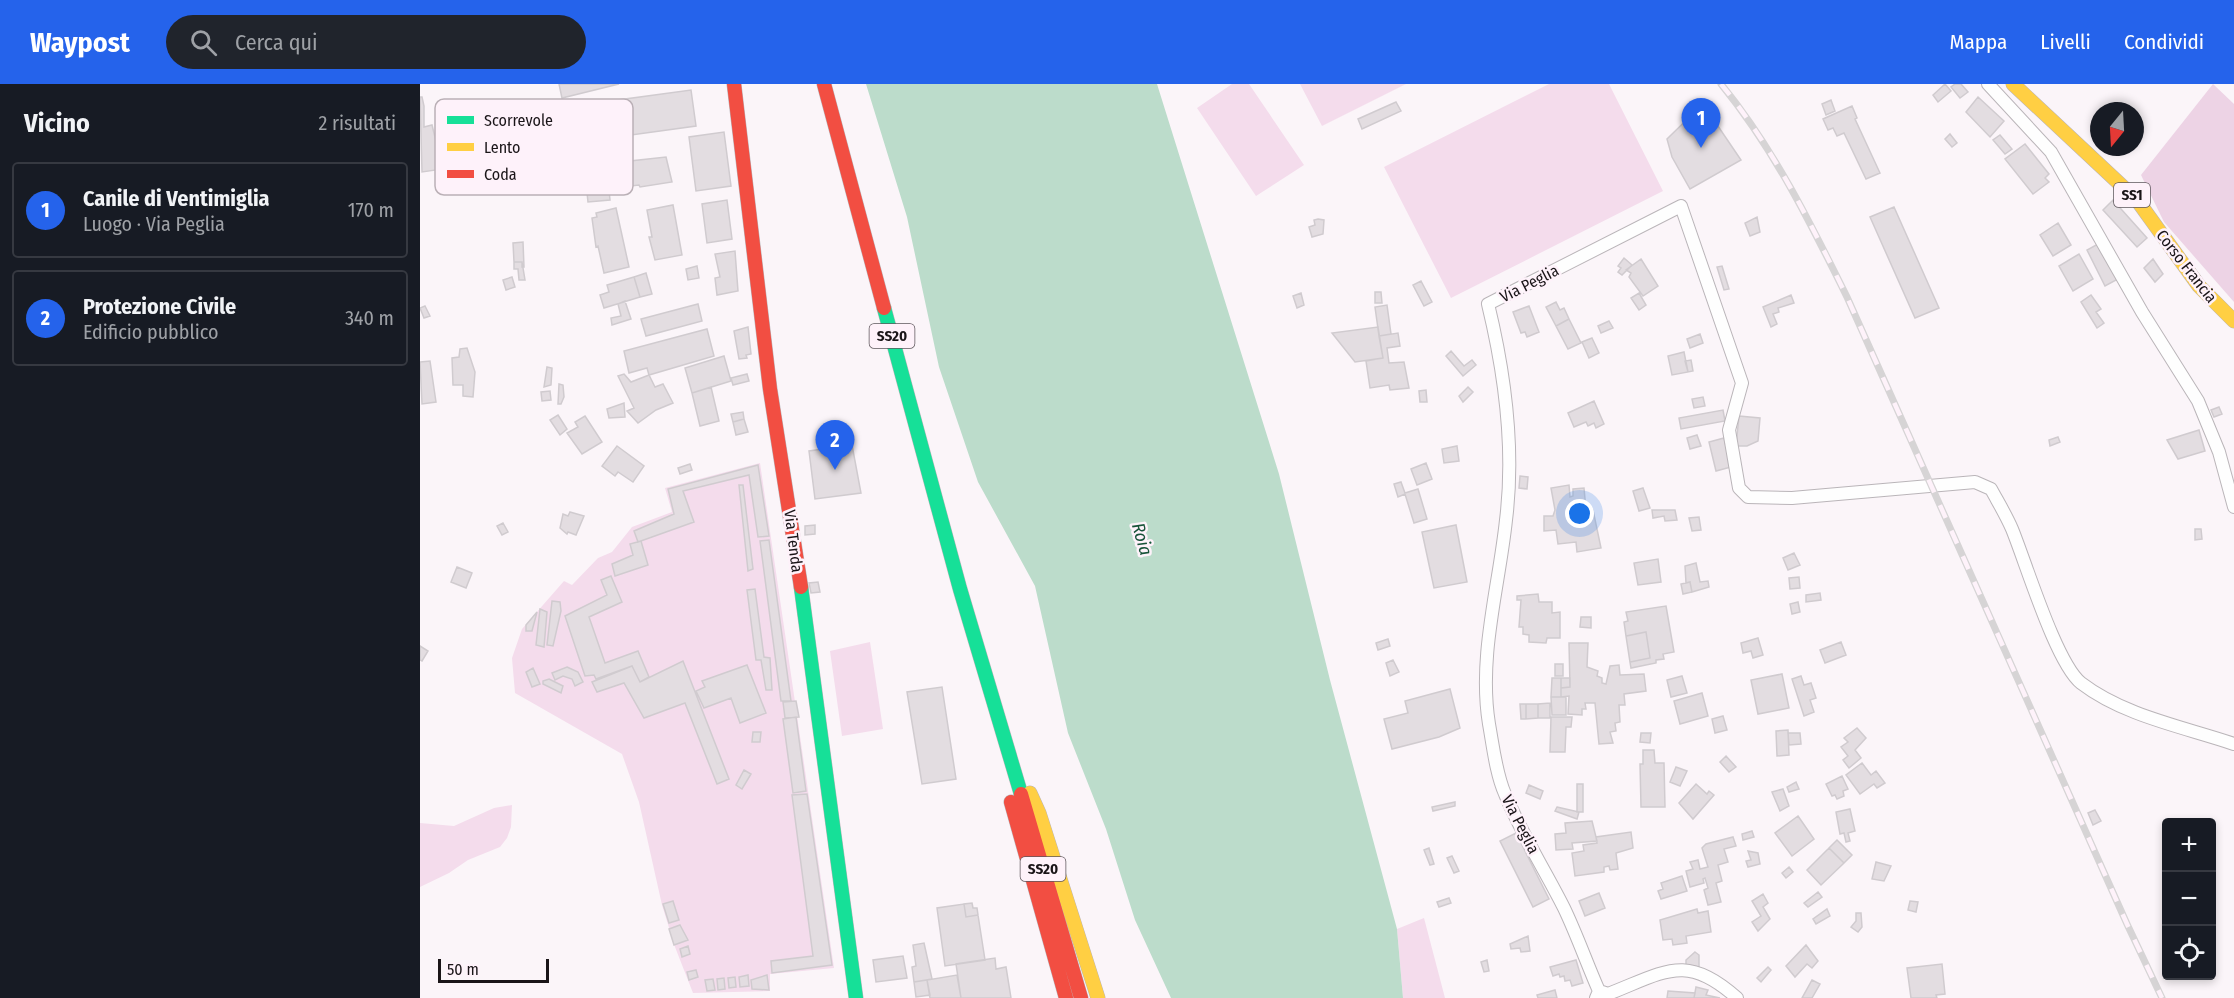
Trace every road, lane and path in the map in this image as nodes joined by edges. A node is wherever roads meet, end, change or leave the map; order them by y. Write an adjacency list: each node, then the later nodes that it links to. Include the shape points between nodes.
1 (734, 84): 10 (main road, Via Tenda, via 770,389 792,517)
2 (824, 84): 7 (main road, SS20)
3 (1988, 84): 6 (street, via 2051,152 2142,312 2198,400 2219,452)
4 (2013, 84): 5 (main road, Corso Francia / SS1, via 2137,200 2199,286)
5 (2234, 321)
6 (2234, 507)
7 (1004, 740): 11 (main road, via 1011,807); 12 (main road, SS20); 13 (main road, via 1039,813)
8 (2234, 744): 9 (street, Via Peglia, via 2146,716 2080,682 2063,659 2011,527 1991,489 1975,482 1792,498 1748,498 1739,488 1729,430 1742,383 1682,206 1488,304 1507,408 1508,463 1507,519 1488,662 1489,722 1504,793 1565,909)
9 (1597, 995): 14 (street, Via Peglia, via 1676,970 1700,971)
10 (856, 998)
11 (1066, 998)
12 (1081, 998)
13 (1098, 998)
14 (1737, 998)

